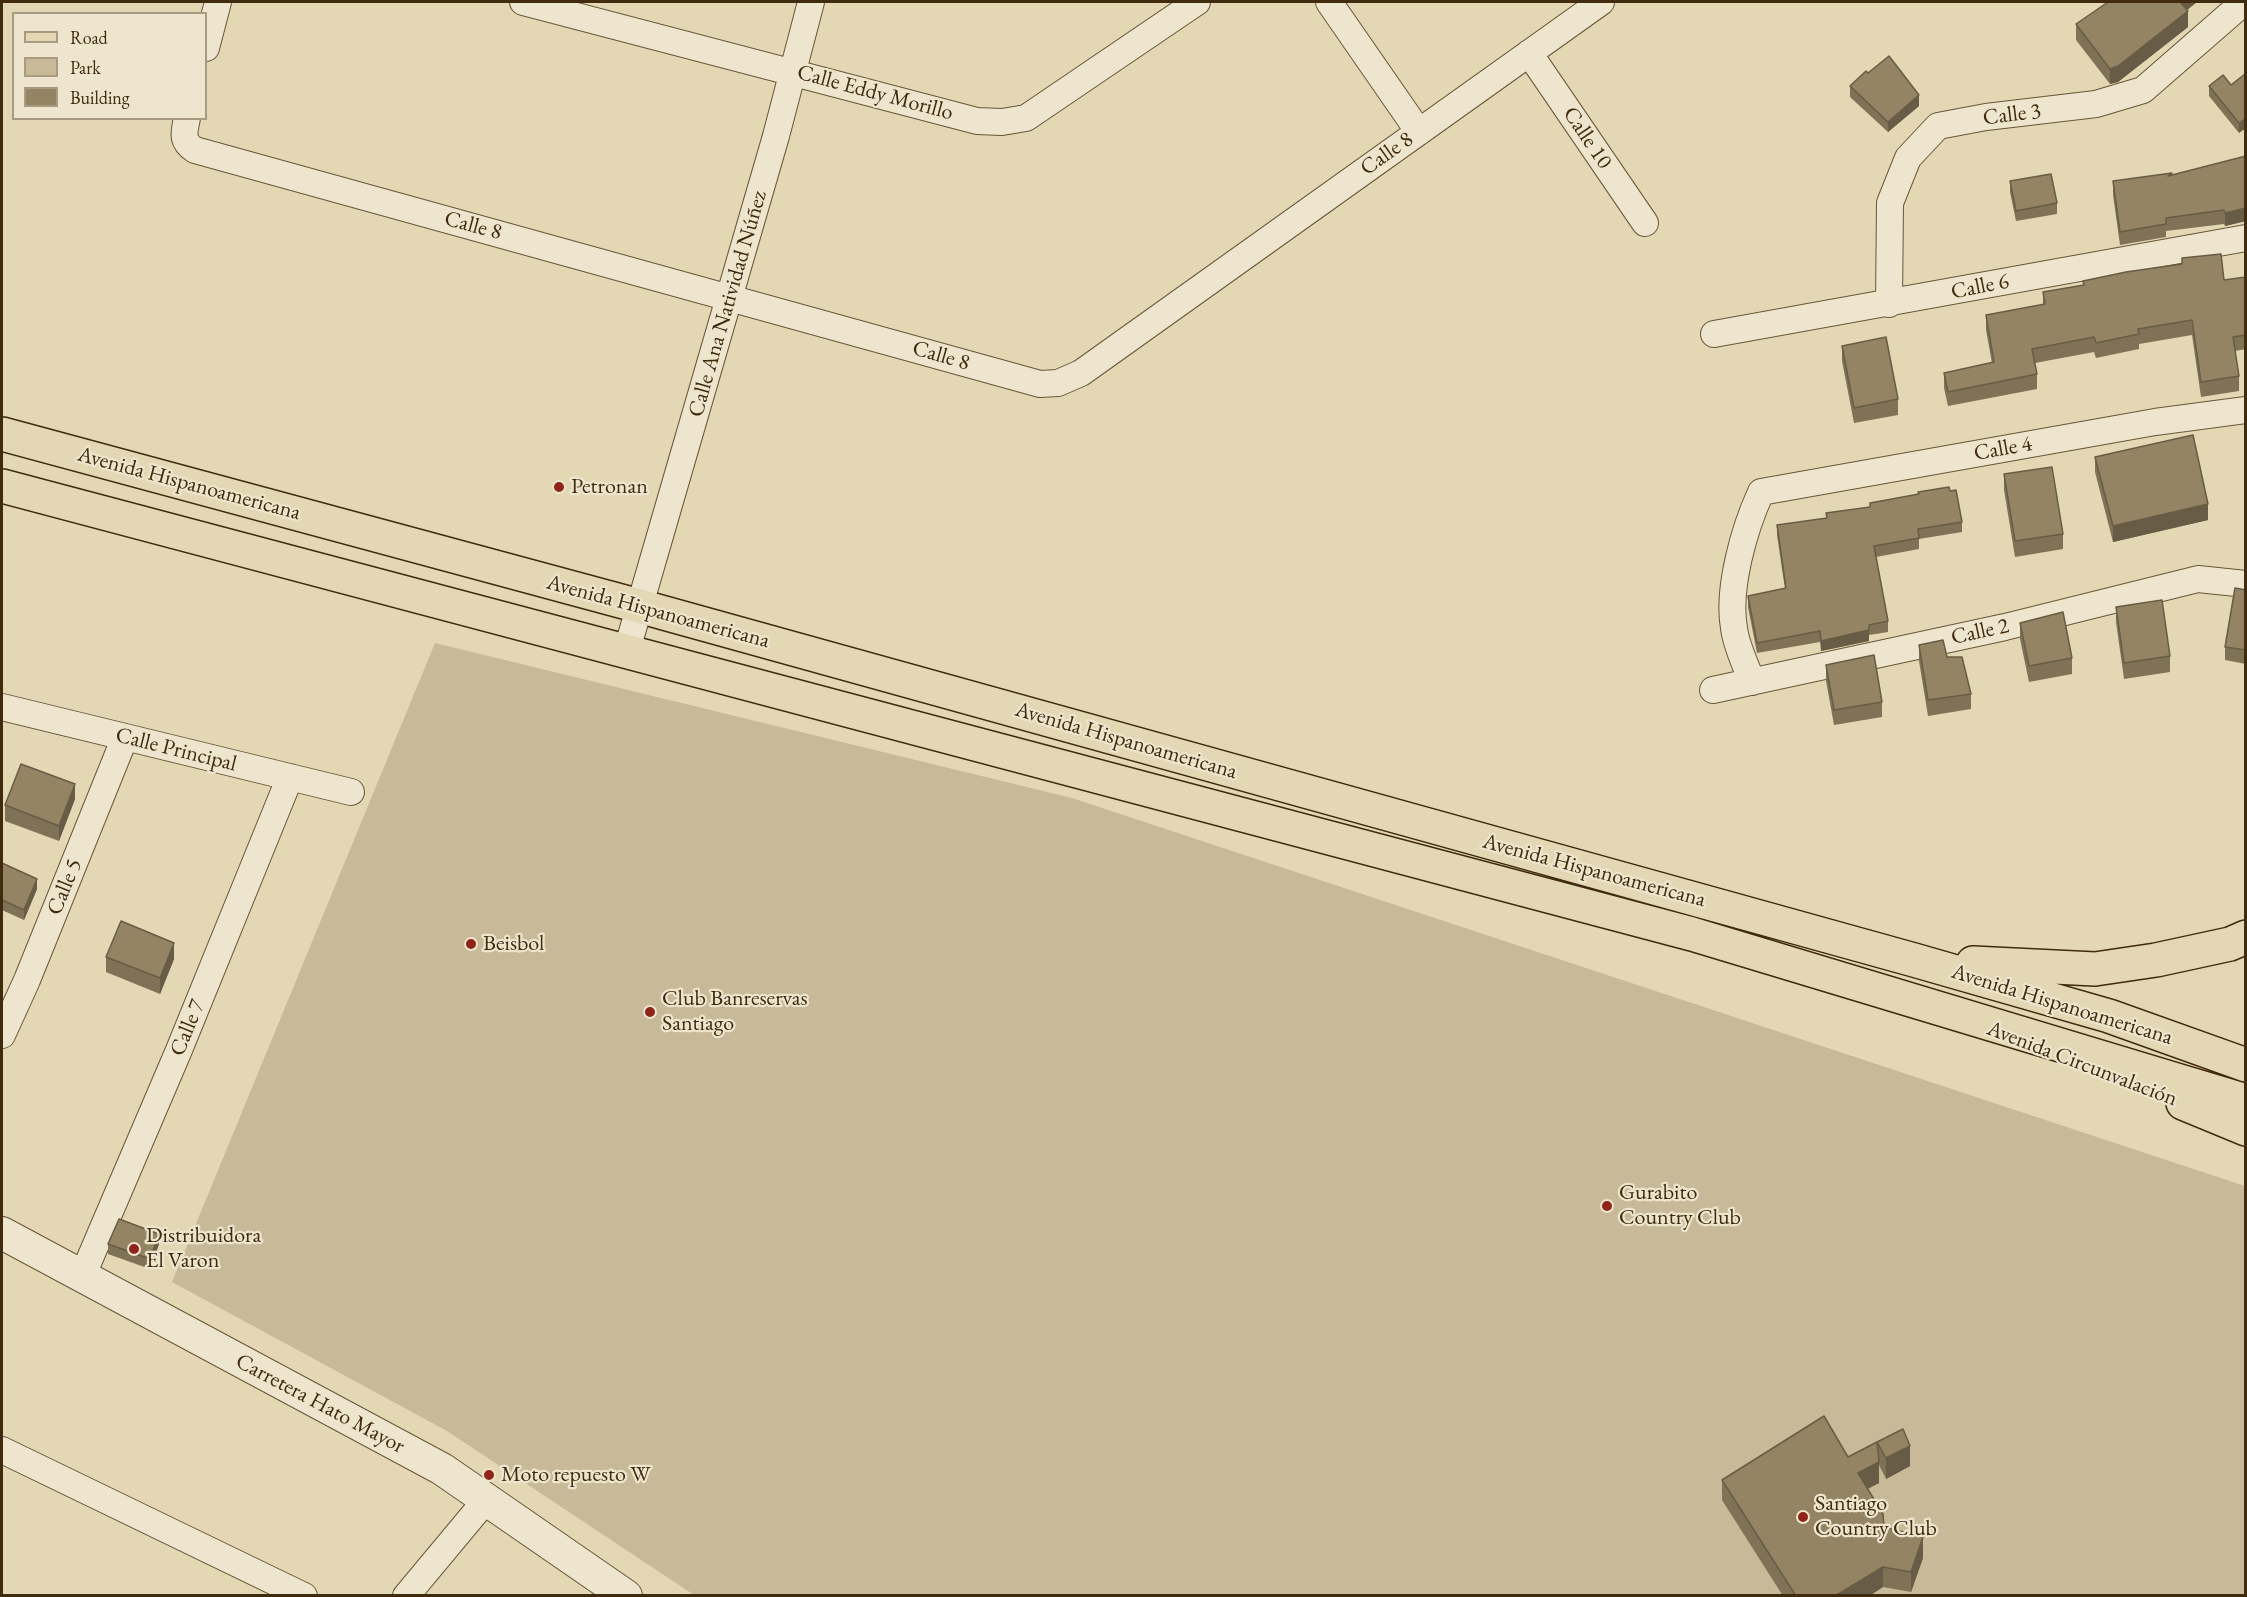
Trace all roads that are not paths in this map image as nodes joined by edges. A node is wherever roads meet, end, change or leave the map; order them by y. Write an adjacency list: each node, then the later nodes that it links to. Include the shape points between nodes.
1 (218, 2): 9 (street)
2 (523, 2): 8 (street, Calle Eddy Morillo)
3 (811, 2): 11 (street, Calle Ana Natividad Núñez)
4 (1197, 2): 11 (street, Calle Eddy Morillo, via 1026,118 977,121)
5 (1329, 2): 13 (street)
6 (1601, 2): 10 (street, Calle 8)
7 (2244, 2): 17 (street, Calle 3, via 2143,90 2096,104 1938,126 1908,158 1890,204)
8 (559, 6): 11 (street, Calle Eddy Morillo)
9 (207, 44)
10 (1529, 53): 13 (street, Calle 8); 14 (street, Calle 10)
11 (794, 71): 16 (street, Calle Ana Natividad Núñez)
12 (187, 120): 16 (street, Calle 8, via 183,136 195,150)
13 (1419, 132): 16 (street, Calle 8, via 1081,373 1058,383 1040,384)
14 (1645, 223)
15 (2246, 238): 17 (street, Calle 6)
16 (730, 297): 23 (street, Calle Ana Natividad Núñez)
17 (1888, 304): 18 (street, Calle 6)
18 (1714, 334)
19 (2246, 410): 25 (street, Calle 4, via 2155,422 1761,492 1748,519 1731,596 1734,630)
20 (2, 434): 23 (main road, Avenida Hispanoamericana)
21 (2, 486): 24 (main road, Avenida Hispanoamericana)
22 (2246, 584): 25 (street, Calle 2, via 2198,579 2005,627)
23 (639, 606): 24 (street, Calle Ana Natividad Núñez); 32 (main road, Avenida Hispanoamericana)
24 (626, 653): 33 (main road, Avenida Hispanoamericana, via 1692,934)
25 (1752, 682): 26 (street, Calle 2)
26 (1713, 690)
27 (2, 707): 28 (street, Calle Principal)
28 (125, 737): 29 (street, Calle Principal); 34 (street, Calle 5)
29 (290, 777): 30 (street, Calle Principal); 39 (street, Calle 7)
30 (351, 792)
31 (2246, 937): 32 (main road, via 2156,960 2095,969)
32 (1914, 960): 35 (main road, Avenida Hispanoamericana, via 2109,1016)
33 (1918, 1002): 36 (main road); 37 (main road, Avenida Circunvalación)
34 (2, 1035)
35 (2246, 1065)
36 (2246, 1101)
37 (2246, 1129)
38 (2, 1233): 39 (street, Carretera Hato Mayor)
39 (82, 1277): 41 (street, Carretera Hato Mayor, via 442,1469)
40 (2, 1450): 43 (street)
41 (486, 1500): 42 (street, Carretera Hato Mayor); 44 (street)
42 (608, 1591)
43 (293, 1593)
44 (406, 1596)

